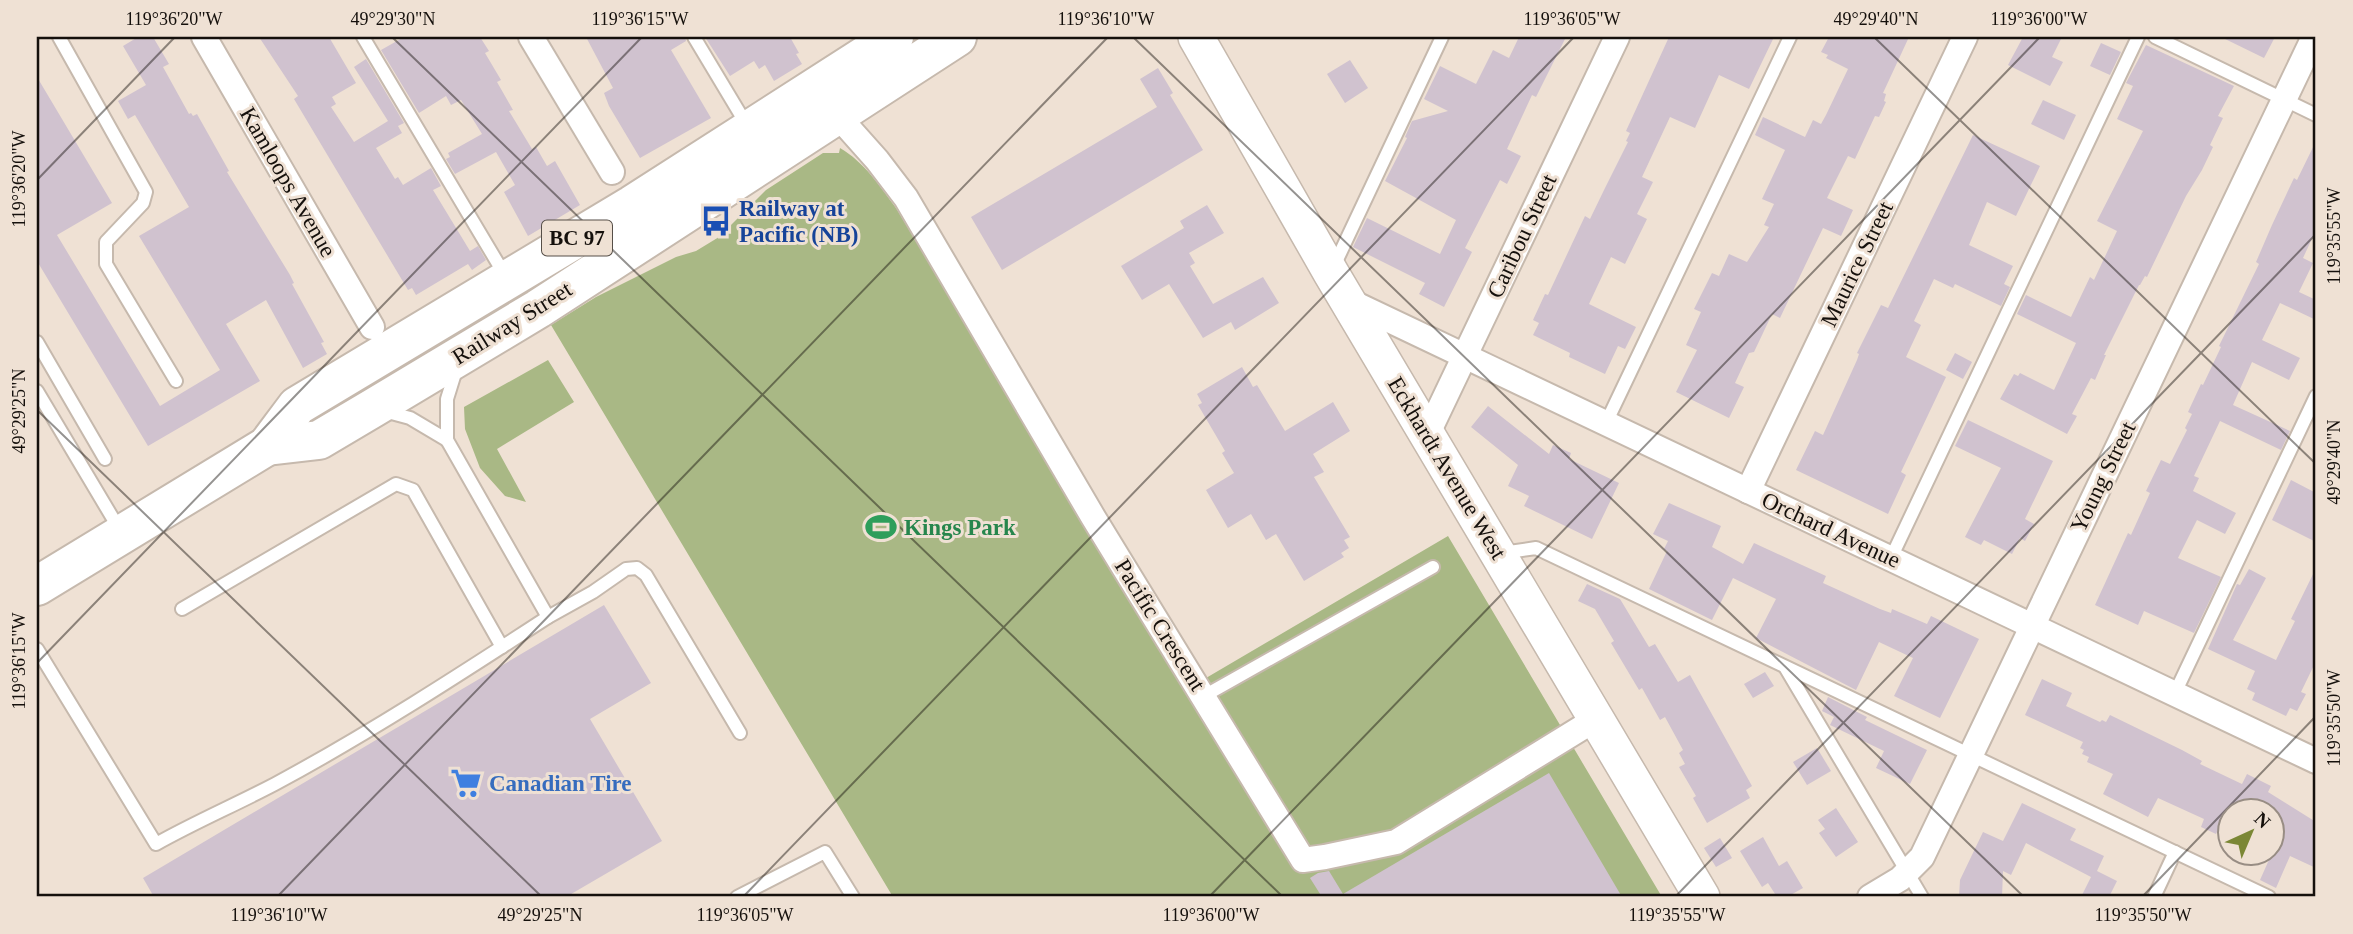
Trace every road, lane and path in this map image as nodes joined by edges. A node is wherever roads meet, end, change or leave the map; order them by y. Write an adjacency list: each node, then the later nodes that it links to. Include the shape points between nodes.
1 (59, 37): 27 (lane, via 146,192 143,203 106,242 106,264)
2 (204, 37): 23 (street, Kamloops Avenue)
3 (363, 37): 21 (lane)
4 (531, 37): 20 (street)
5 (694, 37): 19 (lane)
6 (894, 37): 19 (highway, Railway Street / BC 97)
7 (957, 37): 17 (highway, Railway Street / BC 97)
8 (1196, 37): 22 (main road, Eckhardt Avenue West)
9 (1442, 37): 22 (lane)
10 (1617, 37): 26 (street, Caribou Street)
11 (1790, 37): 31 (lane)
12 (1965, 37): 36 (street, Maurice Street)
13 (2138, 37): 39 (lane)
14 (2155, 37): 16 (lane)
15 (2314, 37): 16 (street, Young Street)
16 (2284, 99): 18 (lane); 44 (street, Young Street)
17 (836, 114): 25 (highway, Railway Street / BC 97); 49 (street, Pacific Crescent, via 906,198)
18 (2316, 115)
19 (749, 130): 21 (highway, Railway Street / BC 97)
20 (612, 172)
21 (508, 280): 34 (highway, Railway Street / BC 97, via 297,406)
22 (1339, 286): 26 (street, Orchard Avenue); 32 (main road, Eckhardt Avenue West)
23 (372, 327)
24 (37, 342): 35 (lane)
25 (462, 354): 30 (highway, Railway Street / BC 97); 33 (lane, via 447,399)
26 (1465, 356): 31 (street, Orchard Avenue); 32 (street, Caribou Street)
27 (176, 381)
28 (37, 391): 37 (lane)
29 (2316, 396): 48 (lane)
30 (373, 408): 33 (lane, via 410,418); 34 (highway, Railway Street / BC 97, via 319,440)
31 (1606, 423): 36 (street, Orchard Avenue)
32 (1427, 435): 38 (main road, Eckhardt Avenue West)
33 (447, 440): 43 (lane)
34 (267, 446): 37 (highway, Railway Street / BC 97)
35 (105, 459)
36 (1748, 491): 39 (street, Orchard Avenue)
37 (122, 534): 41 (highway, Railway Street / BC 97)
38 (1498, 554): 47 (lane, via 1536,548); 50 (main road, Eckhardt Avenue West)
39 (1891, 558): 44 (street, Orchard Avenue)
40 (1433, 567): 49 (lane)
41 (37, 586)
42 (182, 609): 45 (lane, via 396,484 413,490)
43 (548, 617): 45 (lane); 51 (lane, via 626,569 638,568)
44 (2032, 625): 48 (street, Orchard Avenue); 52 (street, Young Street)
45 (502, 647): 46 (lane, via 276,783 156,844)
46 (37, 649)
47 (1785, 666): 52 (lane); 55 (lane)
48 (2175, 693): 53 (street, Orchard Avenue)
49 (1204, 696): 50 (street, Pacific Crescent, via 1303,860 1396,842)
50 (1596, 719): 58 (main road, Eckhardt Avenue West)
51 (740, 733)
52 (1972, 756): 54 (lane); 55 (street, Young Street, via 1922,858)
53 (2316, 761)
54 (2175, 852): 61 (lane); 62 (lane)
55 (1907, 872): 59 (street, Young Street); 60 (lane)
56 (737, 897): 57 (lane, via 825,852)
57 (853, 897)
58 (1702, 897)
59 (1870, 897)
60 (1922, 897)
61 (2154, 897)
62 (2269, 897)

